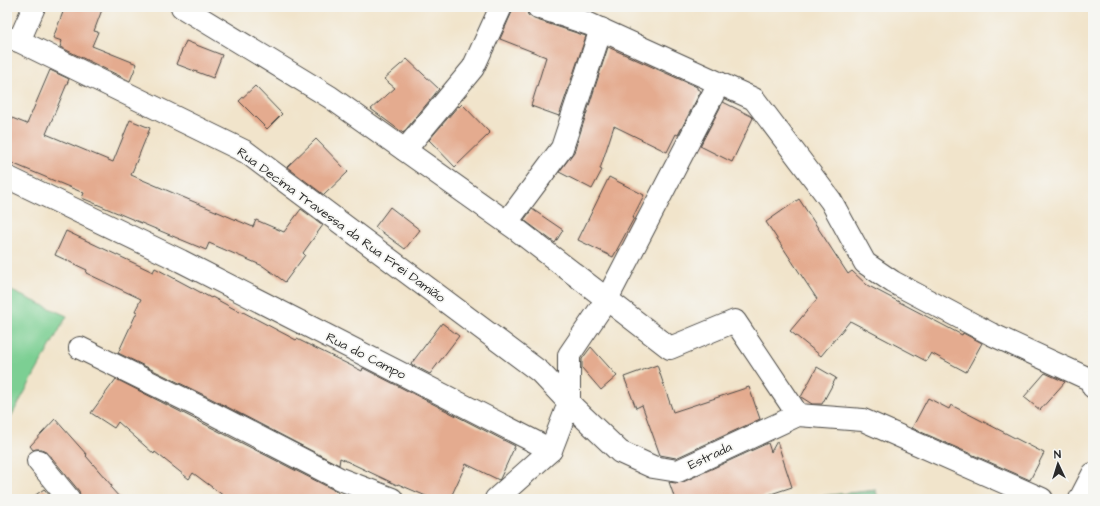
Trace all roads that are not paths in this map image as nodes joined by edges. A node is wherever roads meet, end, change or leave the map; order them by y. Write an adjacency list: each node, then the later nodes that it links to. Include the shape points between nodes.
1 (34, 7): 6 (street)
2 (182, 7): 8 (street, via 330,97)
3 (501, 7): 8 (street, via 473,68)
4 (538, 7): 5 (street)
5 (601, 29): 7 (street); 10 (street, via 562,148)
6 (13, 39): 14 (street, Rua Decima Travessa da Rua Frei Damião, via 246,152 540,372)
7 (719, 83): 11 (street); 13 (street, via 754,99 831,201 865,263 893,282 991,334 1091,380)
8 (406, 150): 10 (street)
9 (7, 177): 16 (street, Rua do Campo, via 181,261)
10 (507, 222): 11 (street)
11 (607, 299): 14 (street, via 569,355); 15 (street, via 670,348 736,321)
12 (80, 348): 20 (street, via 215,415)
13 (1093, 387)
14 (569, 403): 16 (street); 17 (street, Rua Decima Travessa da Rua Frei Damião)
15 (798, 415): 17 (street, Estrada, via 678,471 653,468); 24 (street, via 863,420)
16 (551, 450): 23 (street)
17 (620, 452)
18 (38, 461): 21 (street)
19 (1093, 474): 25 (street)
20 (340, 489): 22 (street)
21 (69, 499)
22 (392, 499)
23 (496, 499)
24 (1042, 499)
25 (1080, 499)

